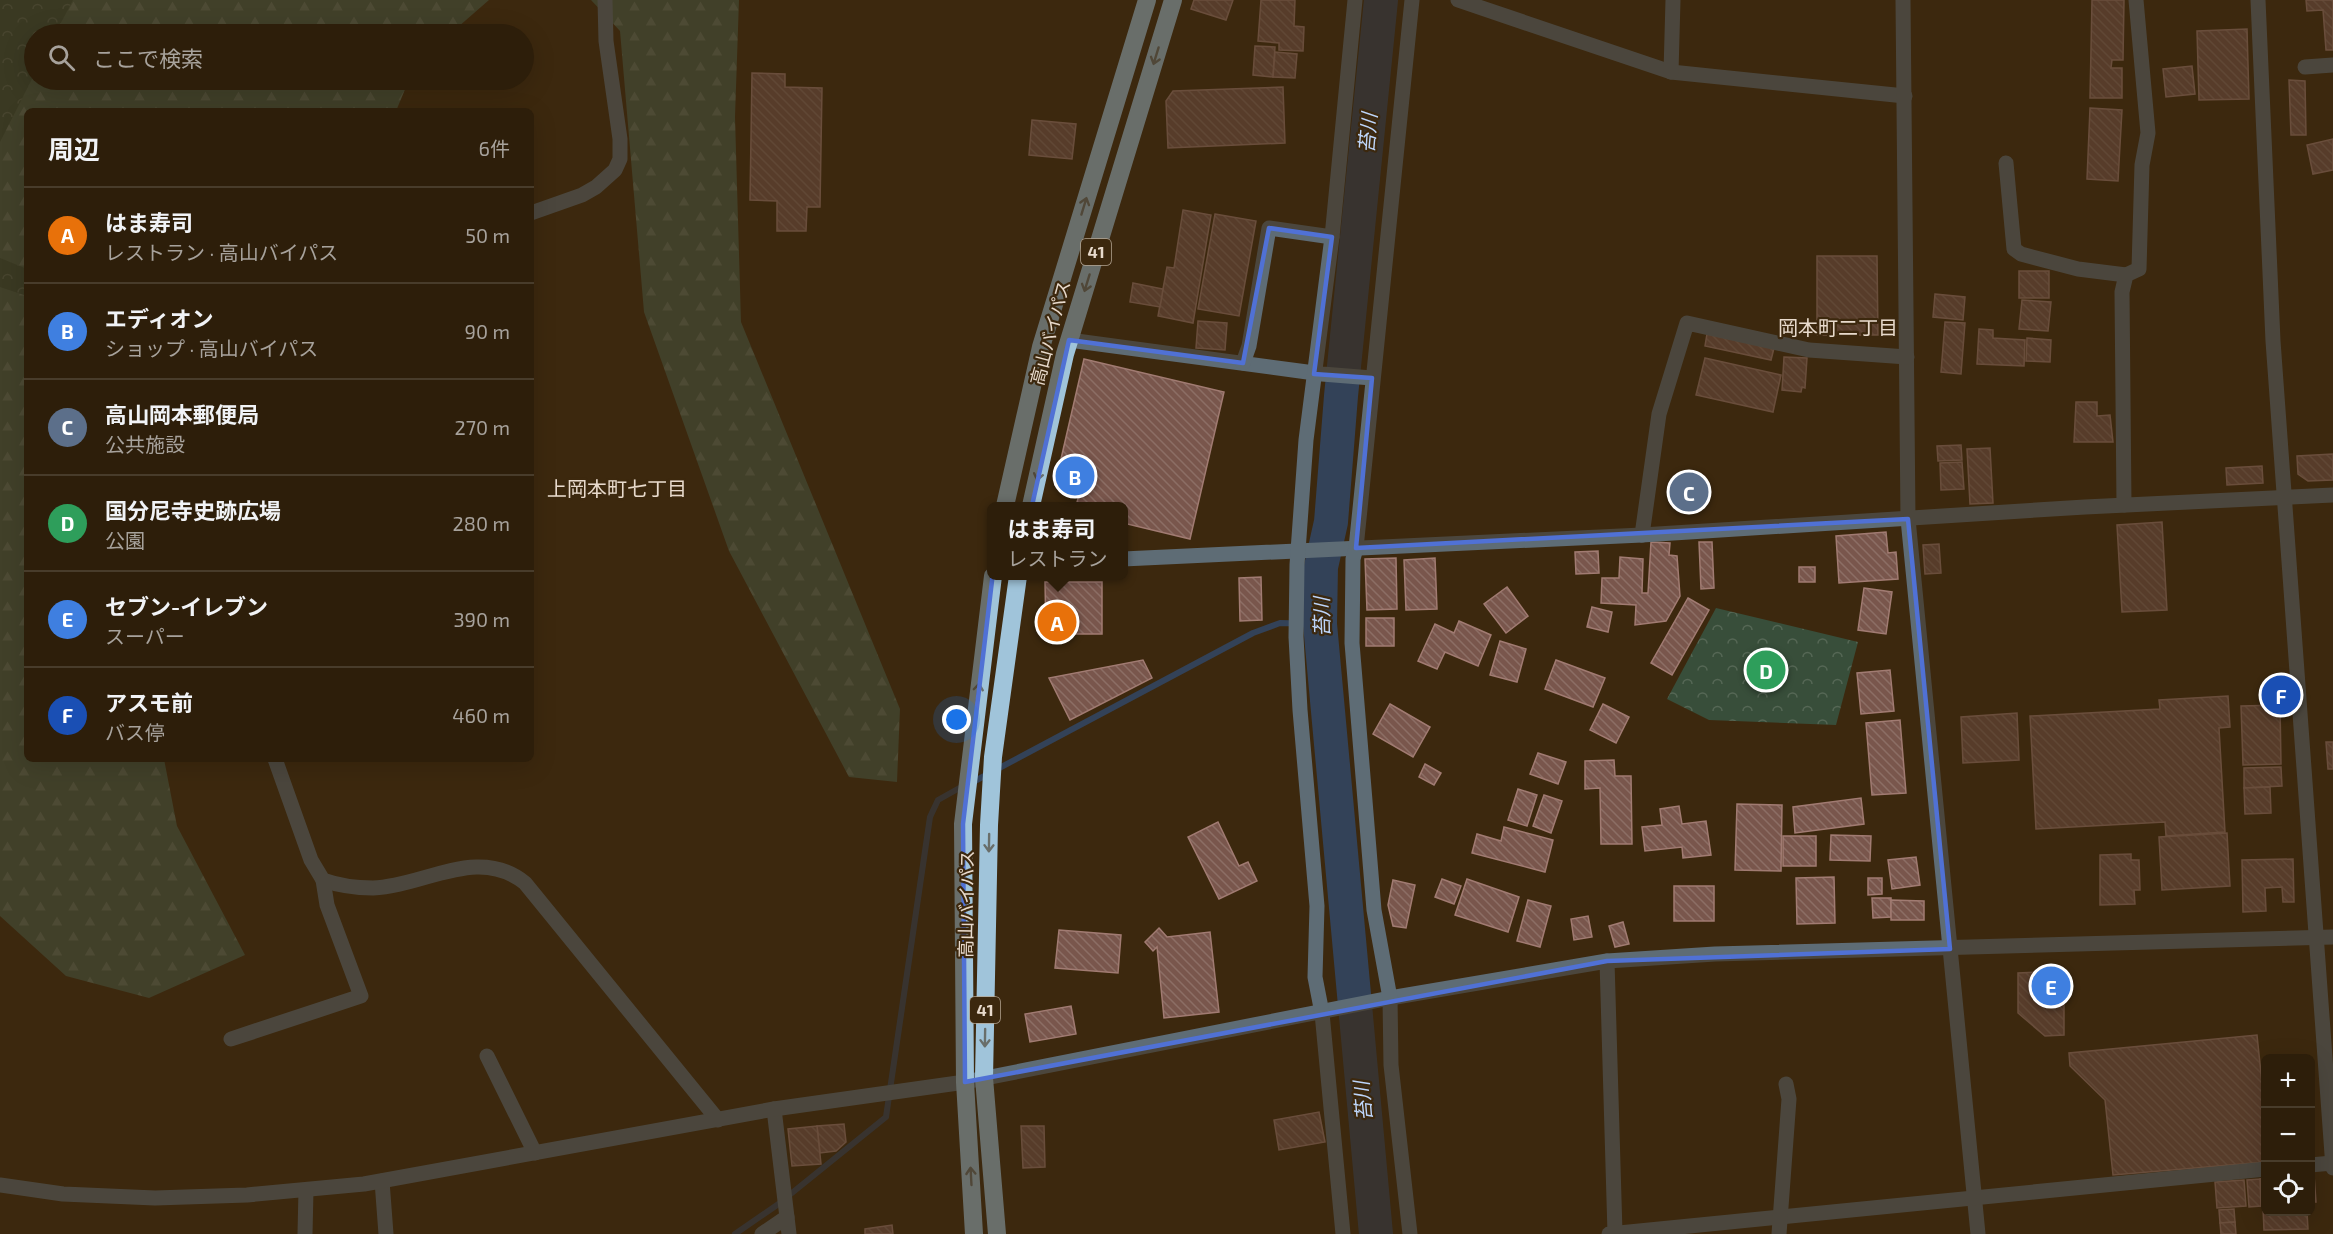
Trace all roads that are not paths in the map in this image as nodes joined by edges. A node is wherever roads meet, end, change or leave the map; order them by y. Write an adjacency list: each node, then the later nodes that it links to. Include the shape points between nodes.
1 (605, 0): 16 (street, via 620,159 615,170 596,187)
2 (1147, 0): 26 (highway, 高山バイパス / 41, one-way to 2, via 1041,347)
3 (1173, 0): 19 (highway, 高山バイパス / 41, one-way to 19)
4 (1355, 0): 17 (street)
5 (1412, 0): 23 (street)
6 (1458, 0): 13 (street)
7 (1673, 0): 13 (street)
8 (1903, 0): 14 (street)
9 (2136, 0): 18 (street, via 2148,133 2142,165 2139,269)
10 (2258, 0): 25 (street, via 2269,280)
11 (2333, 65): 12 (street)
12 (2305, 67)
13 (1671, 72): 14 (street)
14 (1905, 96): 20 (street)
15 (2006, 163): 18 (street, via 2014,249 2021,255 2078,269)
16 (534, 212)
17 (1332, 237): 21 (street, via 1269,228); 22 (street)
18 (2126, 275): 28 (street, via 2122,292)
19 (1069, 340): 21 (street); 27 (highway, 高山バイパス / 41, one-way to 27)
20 (1907, 357): 29 (street); 30 (street, via 1809,350 1687,323 1659,414)
21 (1243, 363): 22 (street)
22 (1318, 373): 23 (street); 32 (street, via 1306,440)
23 (1368, 378): 31 (street)
24 (2333, 495): 25 (street)
25 (2283, 497): 28 (street); 38 (street)
26 (1006, 502)
27 (1032, 502)
28 (2124, 506): 29 (street)
29 (1908, 519): 30 (street); 39 (street)
30 (1642, 535): 31 (street)
31 (1352, 548): 32 (street); 41 (street, via 1352,643)
32 (1300, 550): 33 (street); 42 (street, via 1296,637 1317,906 1315,977)
33 (1128, 559)
34 (992, 580): 46 (highway, 高山バイパス / 41, one-way to 34, via 963,824)
35 (1017, 580): 45 (highway, 高山バイパス / 41, one-way to 45, via 993,757)
36 (276, 762): 37 (street)
37 (322, 880): 43 (street, via 327,905 361,996); 49 (street, via 343,887 375,888 476,866 494,866 512,873 525,883)
38 (2325, 937): 39 (street); 52 (street)
39 (1950, 949): 40 (street, via 1716,954); 57 (street)
40 (1607, 961): 41 (street); 60 (street)
41 (1385, 999): 42 (street); 68 (street)
42 (1327, 1012): 45 (street); 67 (street)
43 (231, 1039)
44 (487, 1056): 50 (street)
45 (984, 1078): 46 (street); 66 (highway, 高山バイパス / 41)
46 (965, 1082): 48 (street); 65 (highway, 高山バイパス / 41, one-way to 46)
47 (1786, 1084): 59 (street, via 1789,1099)
48 (774, 1109): 49 (street); 58 (street)
49 (718, 1120): 50 (street)
50 (535, 1153): 54 (street)
51 (2315, 1165): 52 (street)
52 (2333, 1165)
53 (2261, 1169): 57 (street)
54 (382, 1181): 56 (street); 62 (street)
55 (0, 1185): 56 (street, via 63,1194 144,1198)
56 (306, 1190): 61 (street)
57 (1975, 1197): 59 (street); 71 (street)
58 (787, 1214): 63 (street); 64 (street)
59 (1781, 1216): 60 (street); 70 (street)
60 (1615, 1233): 69 (street)
61 (305, 1234)
62 (386, 1234)
63 (762, 1234)
64 (789, 1234)
65 (974, 1234)
66 (997, 1234)
67 (1343, 1234)
68 (1410, 1234)
69 (1609, 1234)
70 (1779, 1234)
71 (1978, 1234)

